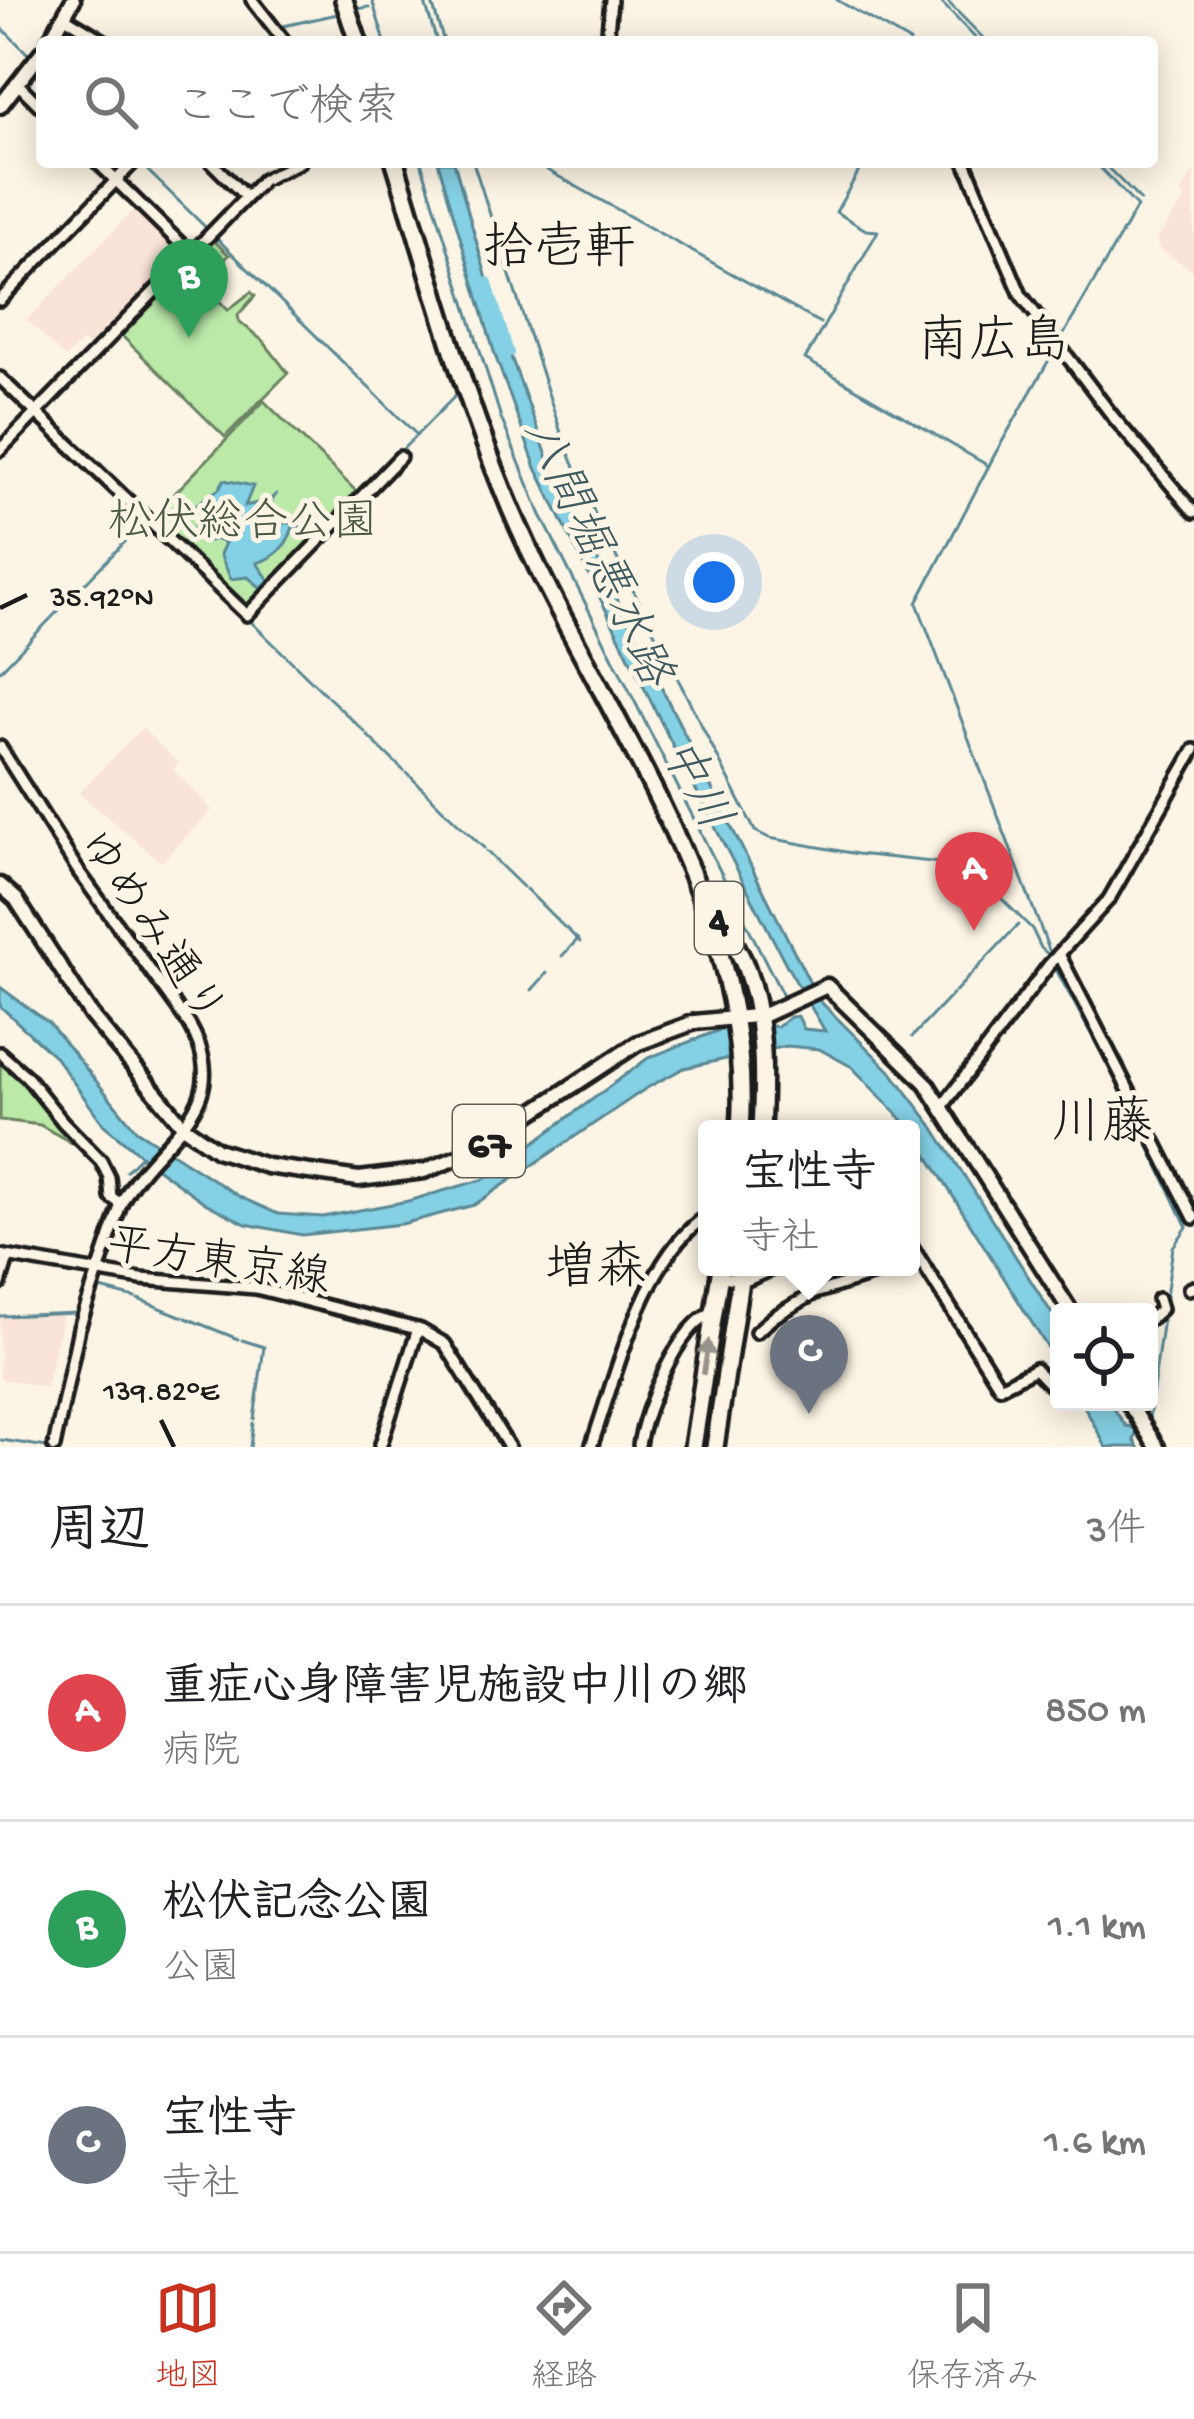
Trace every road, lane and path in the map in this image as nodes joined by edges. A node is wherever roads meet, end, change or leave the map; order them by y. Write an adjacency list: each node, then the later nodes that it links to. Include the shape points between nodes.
1 (76, 0): 5 (main road); 6 (main road)
2 (253, 0): 9 (street)
3 (344, 0): 10 (highway)
4 (611, 0): 11 (street)
5 (68, 19): 7 (main road); 8 (street)
6 (55, 36)
7 (56, 36)
8 (96, 36)
9 (280, 36)
10 (356, 36)
11 (608, 36)
12 (36, 65): 13 (main road)
13 (20, 86): 14 (street); 15 (main road)
14 (36, 102)
15 (0, 110)
16 (103, 168): 22 (street)
17 (128, 168): 22 (street)
18 (217, 168): 23 (street)
19 (286, 168): 23 (street)
20 (396, 168): 33 (highway, 4, via 510,506)
21 (968, 168): 30 (street, via 1022,296)
22 (116, 181): 24 (street); 25 (street)
23 (246, 197): 24 (street)
24 (191, 254): 27 (street)
25 (0, 300)
26 (0, 378): 27 (street)
27 (36, 413): 28 (street); 29 (street, via 248,615)
28 (0, 450)
29 (400, 457)
30 (1194, 512)
31 (0, 747): 42 (street, ゆめみ通り, via 196,1037 204,1083)
32 (1194, 750): 35 (street, via 1108,899)
33 (667, 820): 36 (highway, 4, via 742,958); 37 (highway, 4, via 713,922)
34 (0, 885): 42 (main road, 67, via 91,1015)
35 (1056, 958): 39 (street); 44 (street)
36 (758, 1018): 37 (main road, 67); 39 (main road, 67, via 830,988 909,1063); 41 (highway, 4)
37 (736, 1020): 40 (highway, 4); 42 (main road, 67, via 685,1024 638,1043 472,1152 424,1171 359,1179 281,1168 227,1155)
38 (0, 1053): 43 (street, via 101,1160 111,1197)
39 (941, 1107): 54 (main road, 67)
40 (740, 1120)
41 (762, 1120)
42 (184, 1127): 43 (street, ゆめみ通り)
43 (121, 1204): 48 (street, ゆめみ通り)
44 (1194, 1219)
45 (698, 1223): 65 (street, via 674,1242 654,1276)
46 (4, 1257): 48 (street, 平方東京線); 52 (street)
47 (920, 1262): 59 (street, via 1000,1387 1036,1369)
48 (97, 1272): 57 (street, 平方東京線, via 256,1288); 62 (street, ゆめみ通り)
49 (720, 1276): 56 (highway)
50 (741, 1276): 67 (highway)
51 (869, 1276): 58 (street, via 815,1293)
52 (0, 1284)
53 (1158, 1299): 55 (street)
54 (1065, 1303)
55 (1158, 1310)
56 (713, 1312): 61 (street, via 696,1323 655,1387); 66 (highway, one-way to 56)
57 (418, 1329): 63 (street); 64 (street, 平方東京線, via 445,1344)
58 (757, 1332)
59 (1050, 1385)
60 (1134, 1411): 68 (main road)
61 (639, 1445)
62 (54, 1447)
63 (380, 1447)
64 (509, 1447)
65 (591, 1447)
66 (693, 1447)
67 (712, 1447)
68 (1157, 1447)

